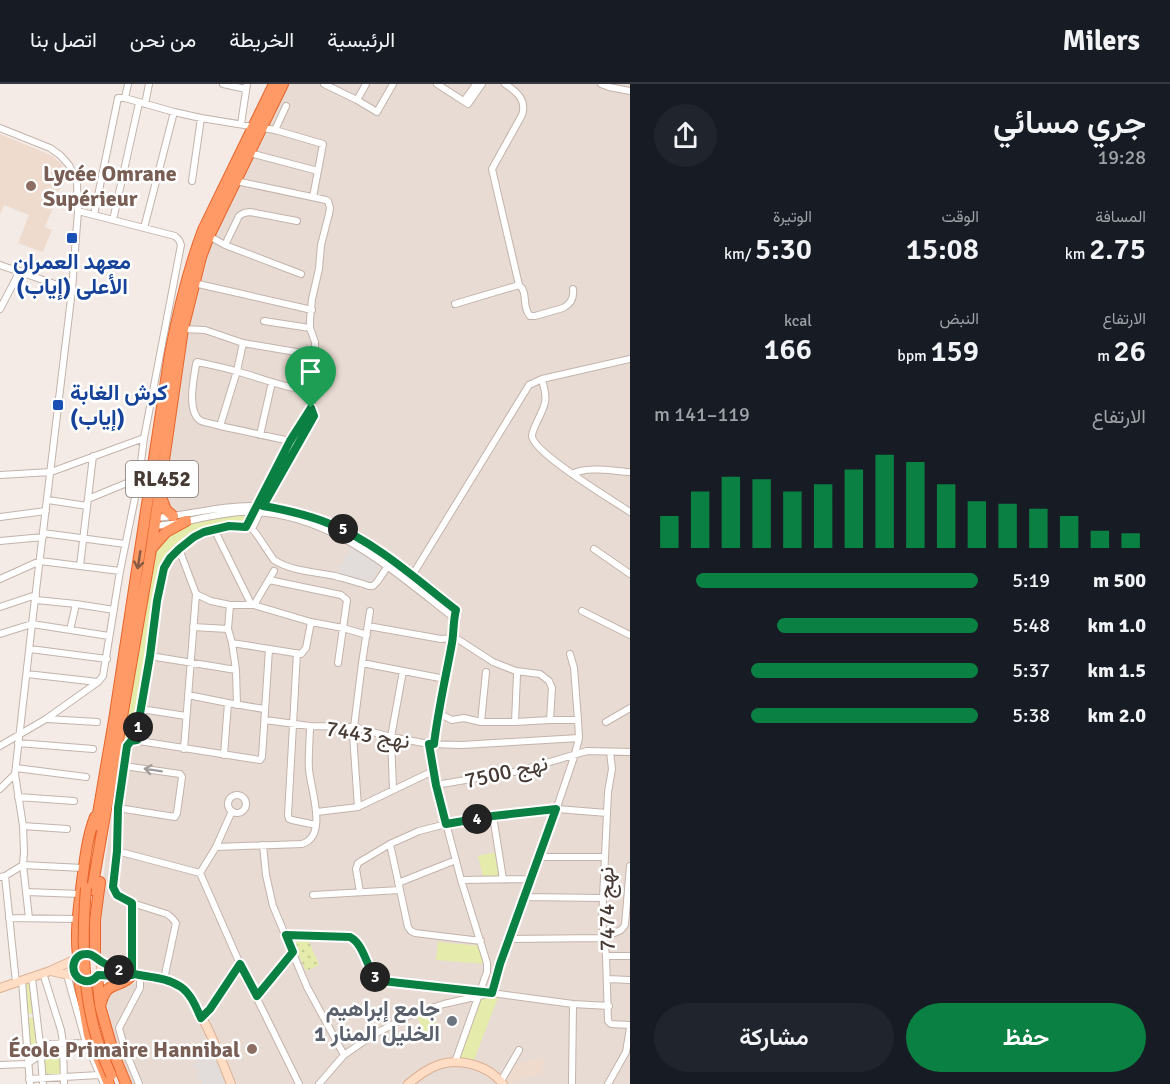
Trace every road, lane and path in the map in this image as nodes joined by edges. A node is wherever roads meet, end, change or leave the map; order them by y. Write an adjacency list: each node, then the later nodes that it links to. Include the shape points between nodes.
1 (128, 84): 17 (street)
2 (149, 84): 19 (street)
3 (223, 84): 13 (street)
4 (274, 84): 24 (highway, RL452)
5 (283, 84): 24 (highway, RL452)
6 (324, 84): 15 (street)
7 (366, 84): 18 (street)
8 (393, 84): 18 (street, via 377,112)
9 (437, 84): 12 (street, via 466,102)
10 (505, 84): 43 (street, via 518,94 524,108 492,169)
11 (601, 84): 14 (street)
12 (478, 85)
13 (246, 86): 23 (street)
14 (619, 86): 16 (street)
15 (339, 87): 18 (street)
16 (630, 91)
17 (125, 98): 19 (street); 33 (street, via 117,99)
18 (357, 100)
19 (142, 103): 21 (street); 34 (street)
20 (286, 106): 26 (street)
21 (174, 112): 22 (street); 36 (street)
22 (201, 118): 23 (street); 29 (street)
23 (241, 124): 24 (street)
24 (257, 127): 26 (street); 27 (highway, RL452); 80 (highway, RL452, via 203,230 186,282 170,354)
25 (0, 128): 32 (street, via 60,155 77,183)
26 (275, 130): 28 (street, via 323,144)
27 (249, 153): 28 (street); 30 (highway, RL452)
28 (318, 171): 31 (street)
29 (192, 181)
30 (236, 181): 31 (street); 37 (highway, RL452)
31 (313, 197): 48 (street, via 328,201 330,208)
32 (78, 211): 33 (street); 45 (street)
33 (94, 215): 34 (street)
34 (113, 220): 36 (street)
35 (297, 221): 38 (street, via 243,213)
36 (144, 228): 62 (street, via 175,236 181,245)
37 (209, 236): 38 (street); 42 (highway, RL452)
38 (225, 245): 41 (street)
39 (0, 265): 40 (street)
40 (20, 271): 45 (street); 47 (street)
41 (301, 274)
42 (194, 283): 48 (street); 51 (highway, RL452)
43 (519, 285): 44 (street, via 524,289 526,312 530,316 567,306); 46 (street)
44 (573, 289)
45 (72, 290): 65 (street)
46 (455, 304)
47 (0, 309)
48 (312, 310): 50 (street)
49 (264, 321): 50 (street)
50 (310, 328): 53 (street)
51 (183, 329): 52 (street, via 213,332); 70 (highway, RL452)
52 (243, 344): 53 (street); 55 (street)
53 (314, 355): 58 (street)
54 (630, 359): 56 (street)
55 (237, 371): 57 (street); 60 (street); 60 (street, via 196,363 191,403 201,421)
56 (542, 379): 67 (street, via 546,397 532,437); 97 (street, via 529,385)
57 (272, 382): 58 (street); 61 (street)
58 (314, 391): 59 (street)
59 (311, 408): 63 (street); 74 (street, via 314,416)
60 (220, 426): 61 (street)
61 (260, 435): 63 (street)
62 (144, 438): 64 (street); 69 (street)
63 (290, 441): 74 (street)
64 (93, 456): 65 (street); 71 (street)
65 (51, 472): 68 (street); 72 (street)
66 (630, 472): 67 (street, via 587,470)
67 (572, 474): 76 (street)
68 (0, 475)
69 (139, 478): 71 (street); 86 (street)
70 (160, 491): 77 (highway, via 163,505); 80 (highway, RL452)
71 (88, 499): 73 (street)
72 (48, 500): 73 (street); 75 (street)
73 (87, 506): 84 (street)
74 (258, 509): 77 (street, via 227,507); 79 (street); 81 (street); 91 (street, via 325,529)
75 (46, 511): 78 (street); 83 (street)
76 (630, 512)
77 (173, 516): 80 (street)
78 (0, 517)
79 (186, 521): 80 (street); 89 (highway, via 166,532)
80 (150, 522): 89 (highway, RL452); 180 (highway, RL452, one-way to 180, via 114,720)
81 (249, 528): 82 (street); 91 (street, via 274,560 292,568 373,586)
82 (214, 529): 87 (street); 103 (street)
83 (43, 535): 84 (street); 85 (street); 90 (street)
84 (83, 539): 86 (street); 92 (street)
85 (0, 542)
86 (125, 544): 94 (street)
87 (179, 549): 99 (street); 126 (street, via 164,568)
88 (594, 549): 95 (street)
89 (151, 550): 180 (highway, RL452)
90 (40, 561): 92 (street); 96 (street); 100 (street)
91 (390, 563): 97 (street)
92 (80, 566): 94 (street)
93 (274, 571): 98 (street)
94 (120, 572): 105 (street)
95 (630, 574)
96 (0, 579)
97 (410, 579): 108 (street); 108 (street, via 456,610)
98 (269, 580): 103 (street); 113 (street, via 345,597)
99 (196, 594): 102 (street); 112 (street)
100 (36, 598): 101 (street); 104 (street); 110 (street)
101 (76, 604): 105 (street); 115 (street)
102 (230, 605): 103 (street); 114 (street)
103 (253, 605): 109 (street)
104 (0, 607)
105 (114, 610): 119 (street)
106 (370, 611): 111 (street)
107 (582, 611): 118 (street)
108 (454, 618): 120 (street)
109 (311, 622): 113 (street); 124 (street, via 306,648 302,654)
110 (32, 624): 115 (street); 116 (street); 122 (street)
111 (368, 626): 117 (street); 120 (street)
112 (193, 627): 114 (street); 128 (street)
113 (343, 628): 117 (street); 129 (street)
114 (228, 629): 121 (street)
115 (70, 630): 119 (street)
116 (0, 634)
117 (367, 635): 130 (street)
118 (630, 635)
119 (109, 636): 127 (street)
120 (453, 639): 136 (street); 148 (street, via 493,662 512,670 540,674 549,681)
121 (232, 643): 123 (street); 131 (street)
122 (30, 649): 127 (street); 134 (street)
123 (269, 650): 124 (street); 143 (street)
124 (297, 653): 154 (street)
125 (570, 654): 149 (street)
126 (150, 656): 128 (street); 142 (street)
127 (107, 659): 137 (street)
128 (190, 663): 131 (street); 138 (street)
129 (338, 663)
130 (362, 663): 132 (street); 156 (street)
131 (236, 670): 140 (street)
132 (403, 671): 136 (street); 158 (street)
133 (486, 672): 151 (street)
134 (27, 674): 137 (street); 157 (street)
135 (517, 675): 152 (street)
136 (445, 679): 144 (street)
137 (98, 682): 146 (street)
138 (188, 695): 139 (street); 145 (street)
139 (228, 704): 140 (street); 169 (street)
140 (237, 705): 143 (street)
141 (630, 708): 153 (street)
142 (141, 709): 145 (street); 160 (street)
143 (264, 709): 147 (street)
144 (438, 713): 151 (street, via 452,720); 162 (street)
145 (186, 716): 165 (street)
146 (46, 719): 150 (street); 157 (street)
147 (265, 720): 154 (street, نهج 7443); 169 (street, via 260,760)
148 (549, 720): 149 (street); 152 (street)
149 (578, 720): 159 (street)
150 (97, 722)
151 (481, 722): 152 (street)
152 (515, 722)
153 (606, 722)
154 (293, 724): 155 (street, نهج 7443); 187 (street, via 288,815 289,819)
155 (310, 726): 156 (street, نهج 7443); 183 (street, via 309,769)
156 (354, 727): 158 (street, نهج 7443); 179 (street)
157 (19, 735): 161 (street); 163 (street)
158 (391, 737): 162 (street, نهج 7443); 176 (street)
159 (579, 738): 162 (street, نهج 7443); 168 (street)
160 (137, 740): 165 (street); 170 (street, via 128,743)
161 (18, 743): 164 (street); 171 (street)
162 (432, 744): 172 (street)
163 (0, 746)
164 (93, 748)
165 (184, 749): 169 (street)
166 (610, 752): 167 (street, نهج 7500); 168 (street, نهج 7500); 184 (street, نهج 7474)
167 (630, 752)
168 (575, 754): 174 (street, نهج 7500, via 519,771); 181 (street, نهج 7500)
169 (224, 755)
170 (124, 765): 180 (street); 180 (street, one-way to 170, via 175,817 177,813 180,774)
171 (16, 771): 173 (street); 175 (street); 177 (street)
172 (433, 771): 174 (street); 176 (street)
173 (86, 777)
174 (436, 785): 186 (street)
175 (0, 789)
176 (393, 790): 179 (street)
177 (18, 797): 178 (street); 188 (street)
178 (74, 801)
179 (358, 807): 183 (street)
180 (108, 808): 193 (street); 199 (highway, via 94,821); 206 (highway, RL452); 224 (highway, via 95,920)
181 (556, 809): 184 (street); 185 (street); 195 (street, نهج 7500)
182 (232, 811): 192 (street)
183 (317, 812): 187 (street)
184 (607, 813): 194 (street, نهج 7474)
185 (493, 816): 186 (street); 202 (street)
186 (446, 824): 190 (street); 196 (street)
187 (316, 825): 191 (street, via 306,843)
188 (23, 826): 189 (street); 197 (street)
189 (67, 829)
190 (390, 844): 205 (street); 208 (street, via 357,866)
191 (263, 845): 192 (street); 216 (street, via 273,906)
192 (216, 847): 200 (street)
193 (117, 851): 200 (street); 212 (street, via 113,887 117,895)
194 (605, 856): 195 (street); 211 (street, نهج 7474)
195 (540, 857): 203 (street, نهج 7500)
196 (456, 860): 204 (street); 205 (street)
197 (23, 865): 199 (street); 201 (street); 207 (street)
198 (630, 866): 217 (street, via 624,927)
199 (83, 868): 206 (highway)
200 (200, 873): 225 (street)
201 (2, 876): 213 (street)
202 (503, 879): 203 (street); 204 (street)
203 (532, 879): 210 (street, نهج 7500)
204 (461, 880): 219 (street)
205 (399, 887): 208 (street); 219 (street, via 411,931)
206 (86, 890): 207 (street); 215 (highway); 259 (highway, RL452, via 91,973)
207 (26, 892): 214 (street)
208 (360, 892): 209 (street)
209 (313, 895)
210 (525, 897): 211 (street); 218 (street, نهج 7500)
211 (603, 898): 217 (street, نهج 7474)
212 (132, 903): 228 (street); 232 (street, via 167,914 176,923)
213 (9, 918): 214 (street); 235 (street)
214 (29, 918): 215 (street)
215 (77, 919): 223 (highway)
216 (286, 935): 220 (street); 237 (street, via 350,937 359,944 378,980)
217 (603, 938): 218 (street); 221 (street, نهج 7474)
218 (509, 939): 238 (street, نهج 7500)
219 (481, 941): 238 (street, via 488,967)
220 (293, 952): 239 (street); 253 (street)
221 (606, 956): 222 (street); 233 (street, نهج 7474)
222 (630, 956)
223 (77, 958): 224 (street, via 88,954); 226 (street); 231 (street, via 73,968)
224 (97, 958): 228 (street); 229 (street)
225 (240, 964): 239 (street); 246 (street)
226 (47, 972): 227 (street); 230 (street); 248 (street)
227 (67, 975): 231 (street); 249 (street)
228 (136, 975): 229 (street); 232 (street); 242 (highway, via 108,988); 265 (street, via 140,988 119,1028)
229 (98, 976): 231 (street, via 89,981); 242 (highway)
230 (32, 978): 235 (street); 245 (street)
231 (78, 978): 259 (highway, via 89,1035)
232 (164, 979): 246 (street, via 183,989)
233 (607, 979): 234 (street); 243 (street, نهج 7474)
234 (630, 980)
235 (19, 982): 236 (street); 244 (street)
236 (0, 988)
237 (446, 988): 238 (street); 240 (street)
238 (485, 993): 240 (street); 241 (street); 254 (street)
239 (257, 996): 267 (street)
240 (444, 1004): 253 (street, via 412,1014)
241 (573, 1004): 243 (street); 270 (street)
242 (100, 1006): 264 (highway)
243 (609, 1006): 247 (street, via 610,1023)
244 (24, 1016): 245 (street); 255 (street)
245 (36, 1016): 250 (street)
246 (201, 1018): 266 (street)
247 (630, 1026): 271 (street, via 626,1052)
248 (63, 1043): 249 (street); 250 (street); 258 (street)
249 (86, 1043): 257 (street)
250 (40, 1044): 252 (street)
251 (519, 1050): 262 (street)
252 (40, 1055): 255 (street); 260 (street)
253 (344, 1055): 268 (street)
254 (455, 1062): 262 (street, via 476,1066); 269 (street, via 429,1069)
255 (27, 1064): 256 (street); 261 (street)
256 (0, 1065)
257 (99, 1075): 258 (street); 259 (street)
258 (64, 1076): 260 (street); 263 (street)
259 (110, 1079): 264 (highway, RL452)
260 (42, 1081): 261 (street)
261 (29, 1082)
262 (502, 1082)
263 (64, 1084)
264 (124, 1084)
265 (139, 1084)
266 (231, 1084)
267 (299, 1084)
268 (319, 1084)
269 (408, 1084)
270 (572, 1084)
271 (608, 1084)

